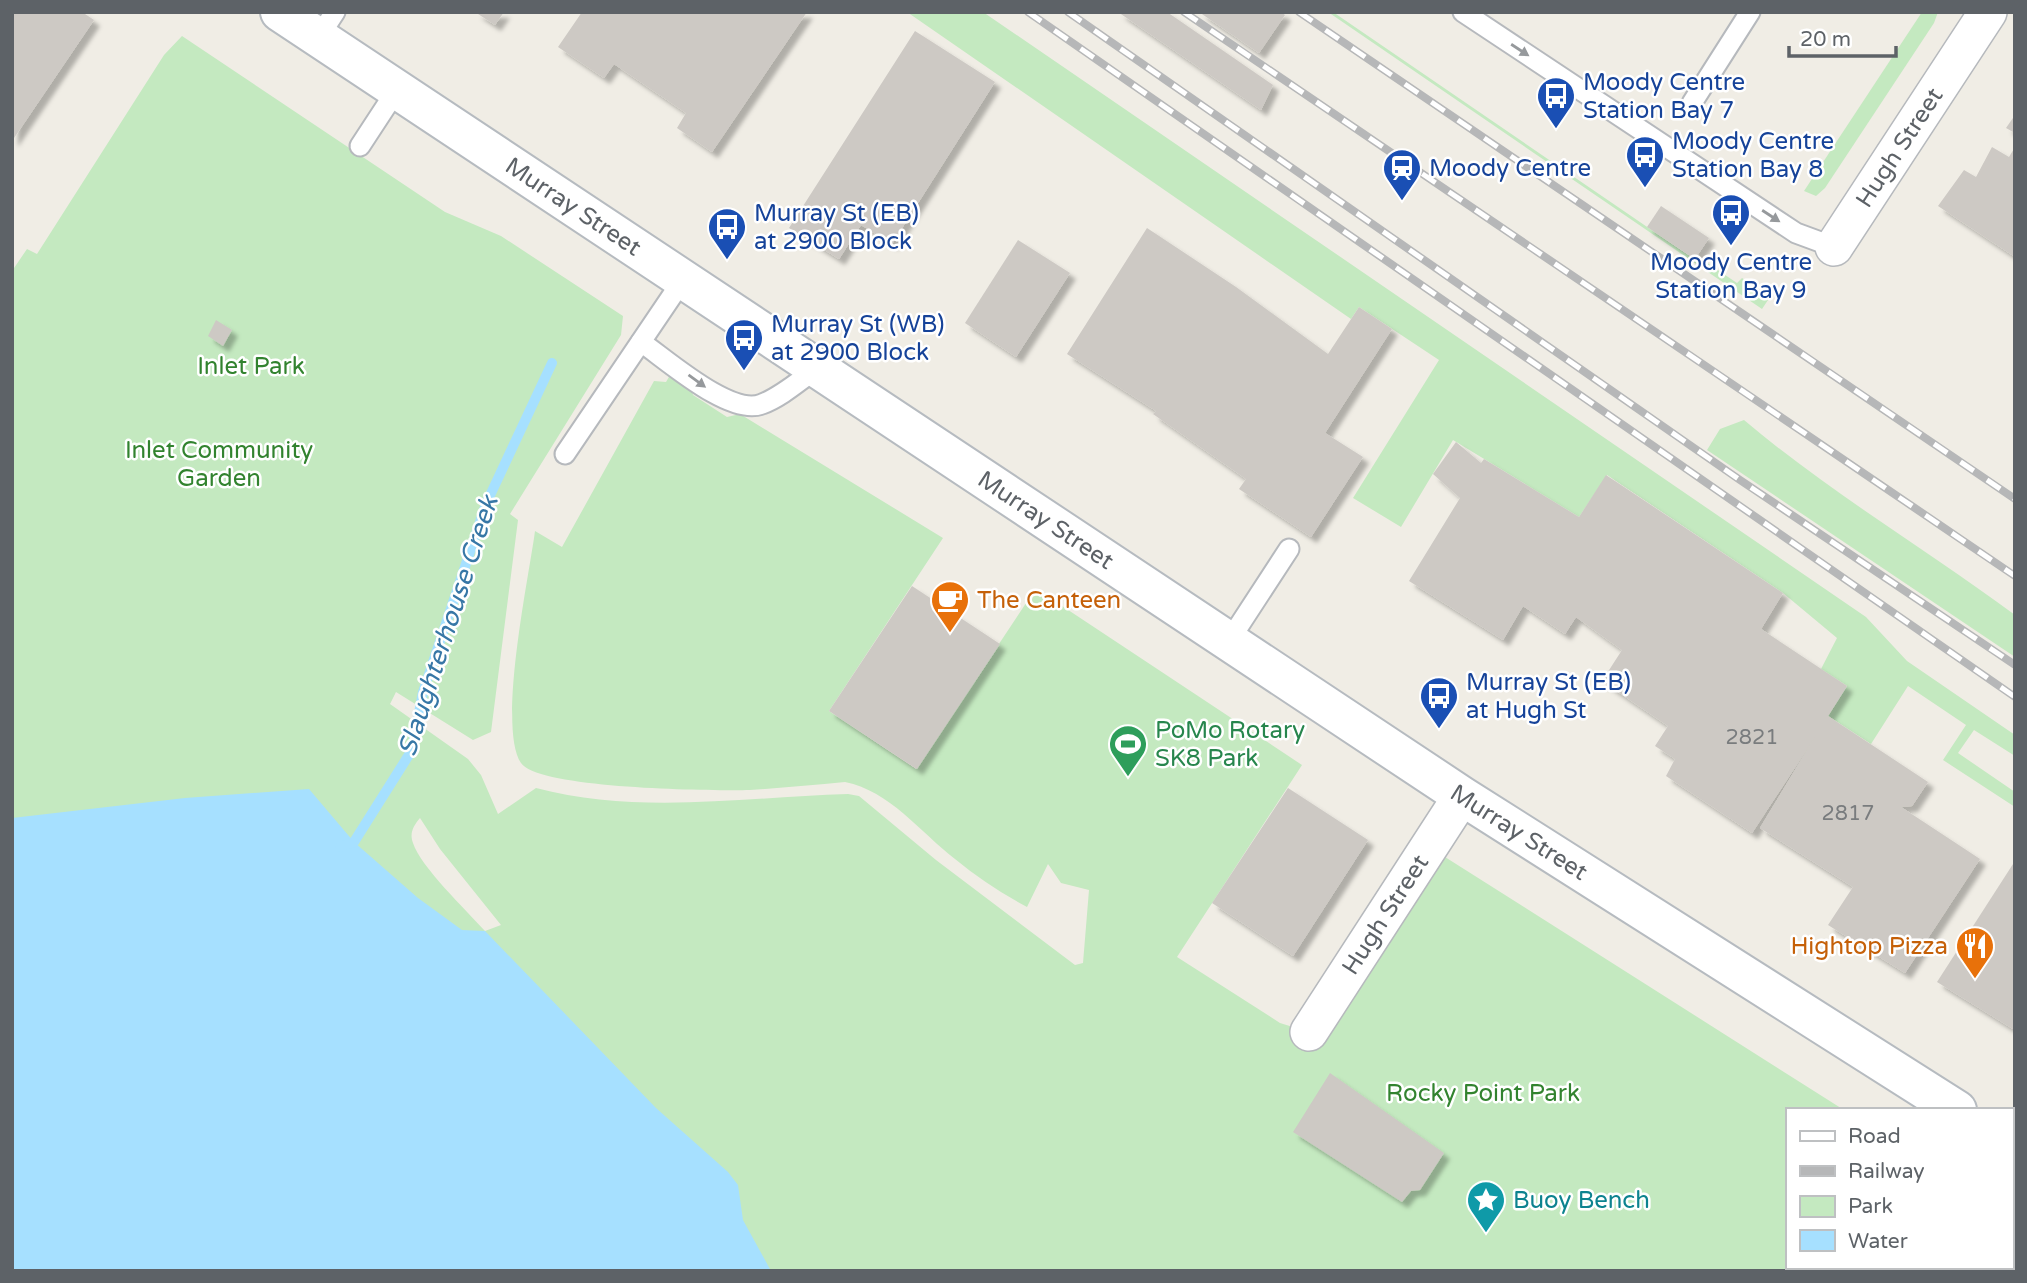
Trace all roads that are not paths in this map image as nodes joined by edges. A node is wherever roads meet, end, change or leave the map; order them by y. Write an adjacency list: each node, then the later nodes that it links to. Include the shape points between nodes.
1 (280, 12): 5 (main road, Murray Street)
2 (1463, 12): 9 (lane, one-way to 9, via 1796,233)
3 (1750, 12): 7 (lane)
4 (1988, 12): 9 (street, Hugh Street)
5 (327, 25): 6 (main road, Murray Street)
6 (396, 91): 8 (lane); 10 (main road, Murray Street)
7 (1692, 103)
8 (360, 146)
9 (1834, 247)
10 (682, 281): 11 (lane); 12 (main road, Murray Street)
11 (641, 342): 12 (lane, one-way to 12, via 717,396 739,406 760,405); 13 (lane)
12 (816, 369): 15 (main road, Murray Street)
13 (565, 454)
14 (1289, 549): 15 (lane)
15 (1229, 641): 16 (main road, Murray Street)
16 (1462, 796): 17 (street, Hugh Street); 18 (main road, Murray Street)
17 (1309, 1032)
18 (1954, 1108)

